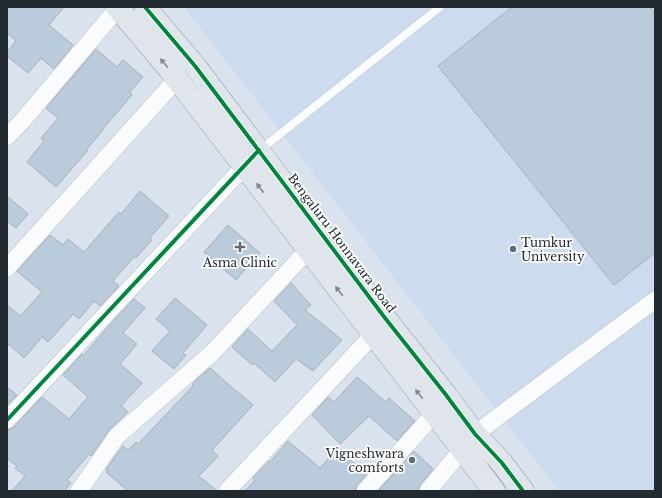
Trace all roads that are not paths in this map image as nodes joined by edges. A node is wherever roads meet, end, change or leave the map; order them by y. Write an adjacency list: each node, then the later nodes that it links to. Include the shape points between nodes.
1 (118, 7): 4 (main road, Bengaluru Honnavara Road, one-way to 1); 5 (street)
2 (145, 7): 6 (main road, Bengaluru Honnavara Road, via 195,66)
3 (440, 7): 6 (lane)
4 (177, 79): 7 (main road, Bengaluru Honnavara Road); 9 (street)
5 (7, 137)
6 (259, 150): 7 (street); 14 (main road, Bengaluru Honnavara Road, via 441,390)
7 (244, 166): 8 (main road, Bengaluru Honnavara Road, one-way to 7); 13 (street)
8 (308, 250): 11 (main road, Bengaluru Honnavara Road, one-way to 8); 15 (street, via 213,352 117,436)
9 (7, 268)
10 (655, 300): 14 (street)
11 (374, 335): 12 (main road, Bengaluru Honnavara Road, one-way to 11); 16 (street)
12 (434, 414): 14 (main road, Bengaluru Honnavara Road); 17 (street)
13 (7, 420)
14 (468, 442): 18 (street); 19 (main road, Bengaluru Honnavara Road); 20 (main road, Bengaluru Honnavara Road, via 502,464)
15 (79, 491)
16 (227, 491)
17 (365, 491)
18 (428, 491)
19 (494, 491)
20 (523, 491)

